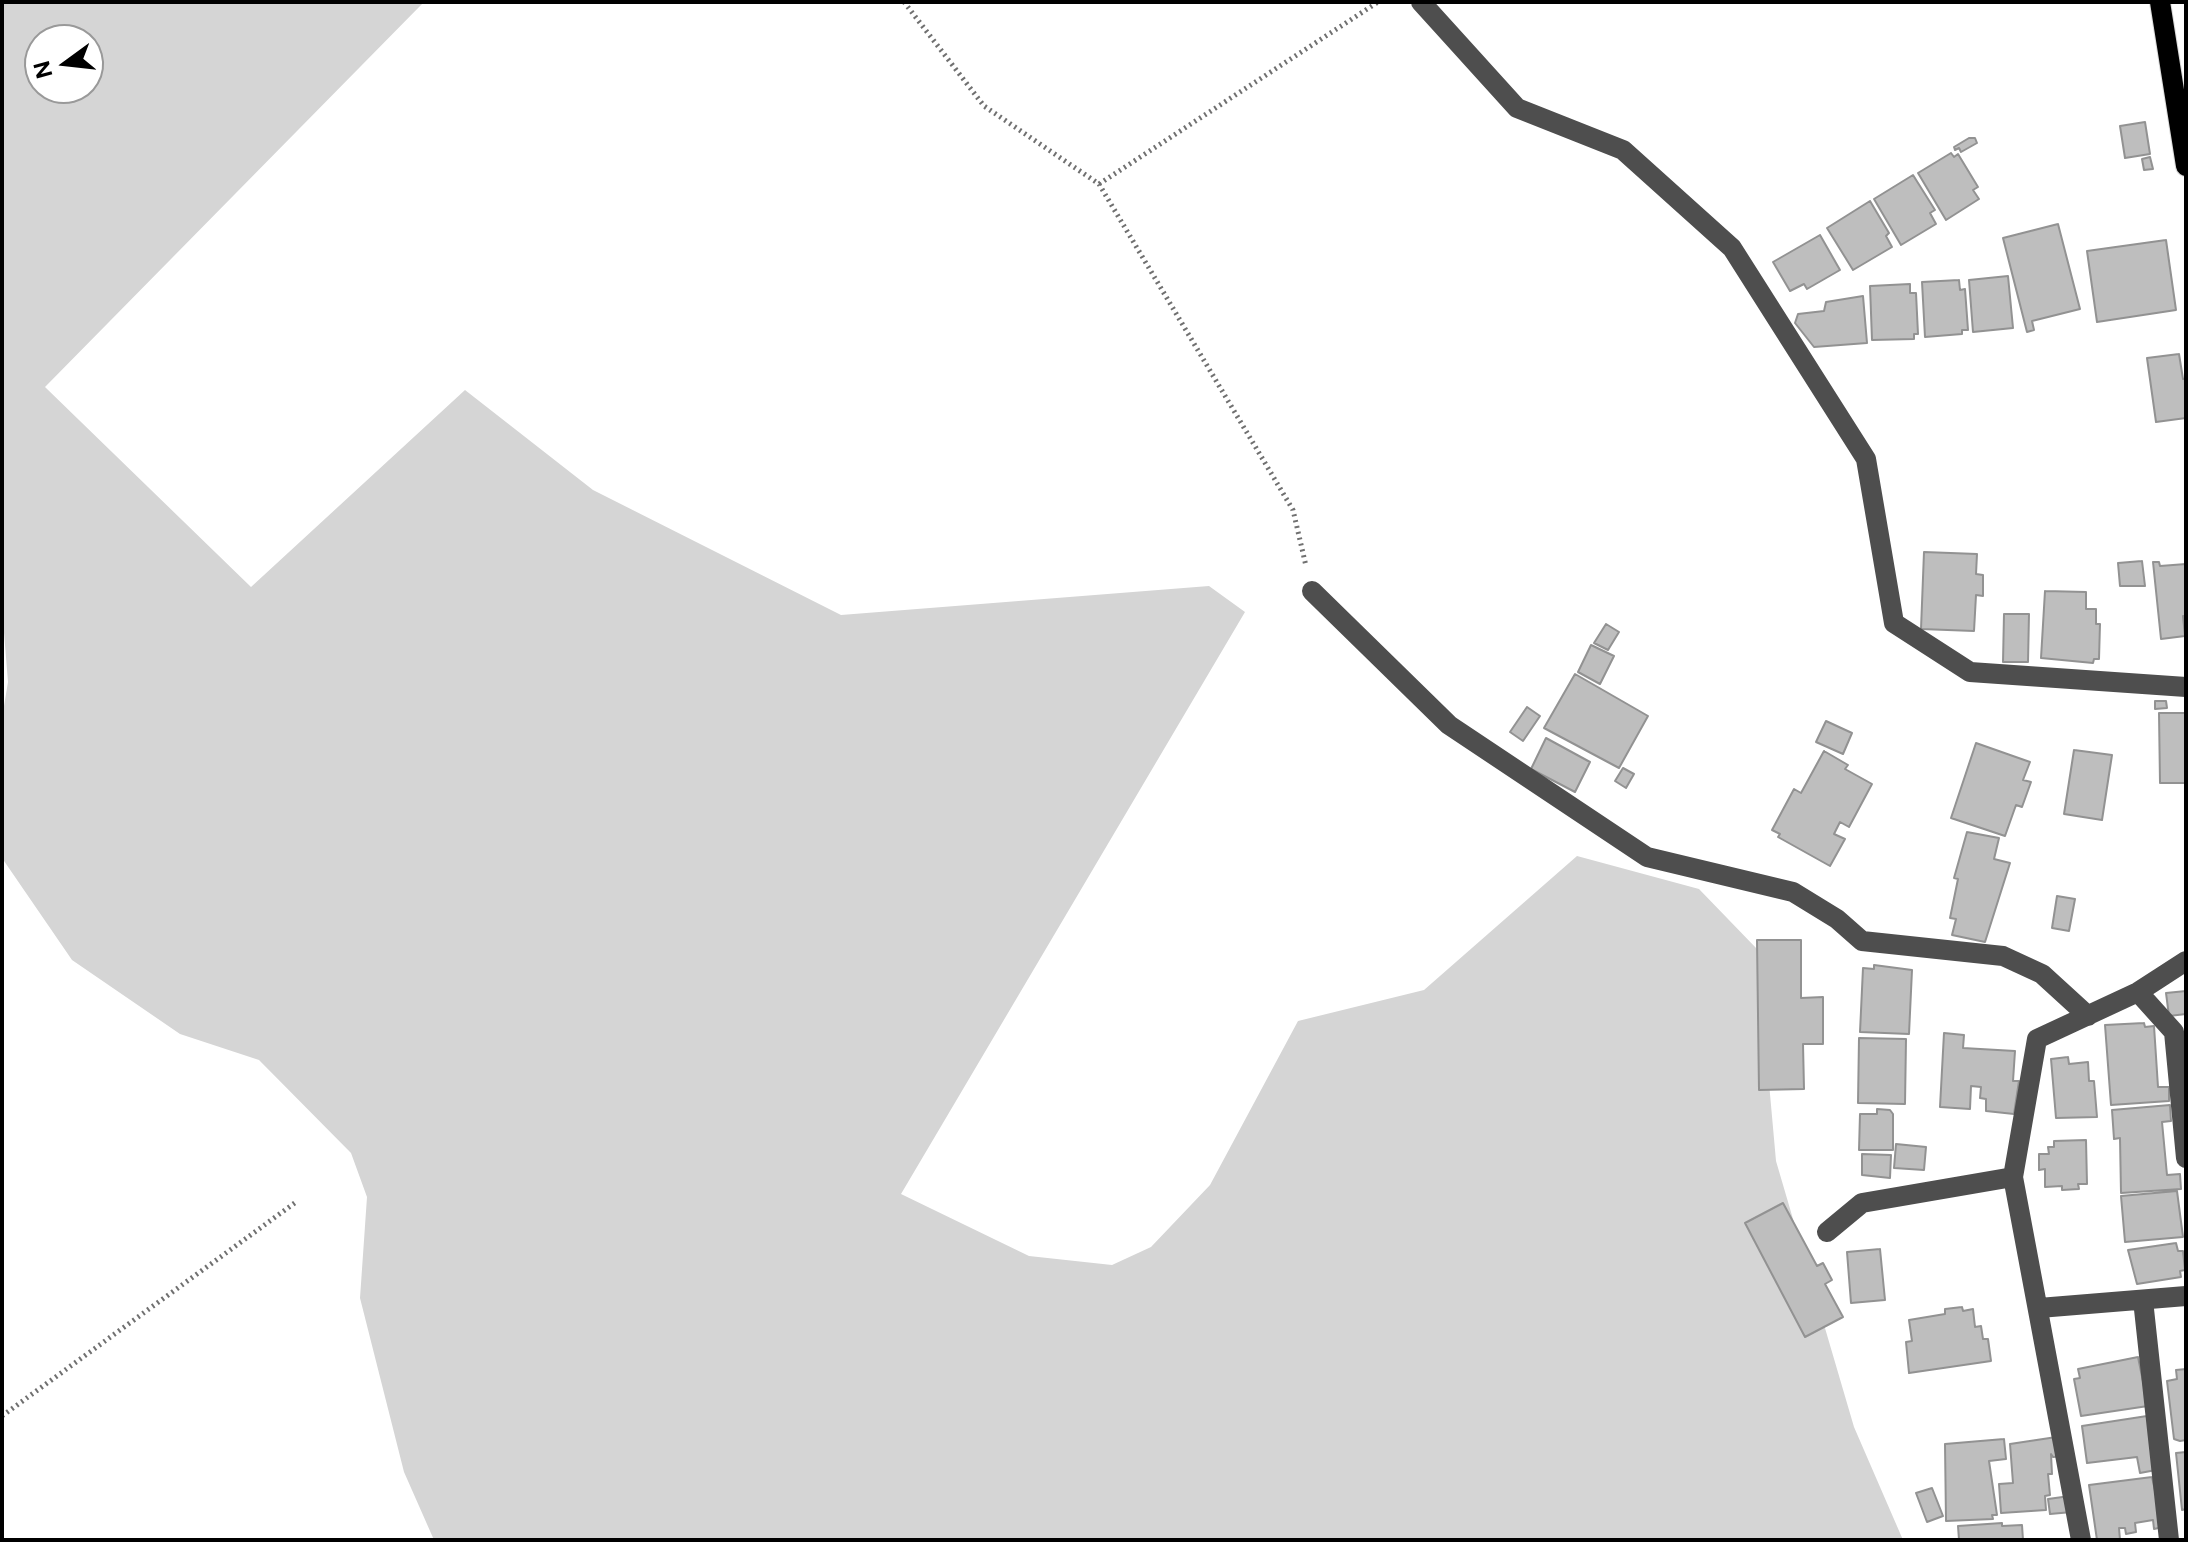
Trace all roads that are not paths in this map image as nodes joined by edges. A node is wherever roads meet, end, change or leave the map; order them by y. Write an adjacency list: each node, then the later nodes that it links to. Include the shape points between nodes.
1 (1421, 2): 6 (street, via 1517,108 1623,150 1732,248 1866,459 1894,623 1970,672)
2 (2160, 2): 3 (main road)
3 (2184, 134): 4 (main road)
4 (2186, 166)
5 (1312, 591): 9 (street, via 1449,725 1647,857 1793,892 1862,941 2003,956 2042,974)
6 (2186, 687)
7 (2186, 961): 8 (street)
8 (2138, 992): 9 (street); 10 (street, via 2174,1032)
9 (2088, 1016): 11 (street, via 2037,1039)
10 (2186, 1158)
11 (2013, 1177): 12 (street, via 1862,1203); 15 (street)
12 (1827, 1232)
13 (2186, 1296): 14 (street)
14 (2143, 1300): 15 (street); 17 (street)
15 (2039, 1308): 16 (street)
16 (2081, 1540)
17 (2169, 1540)

